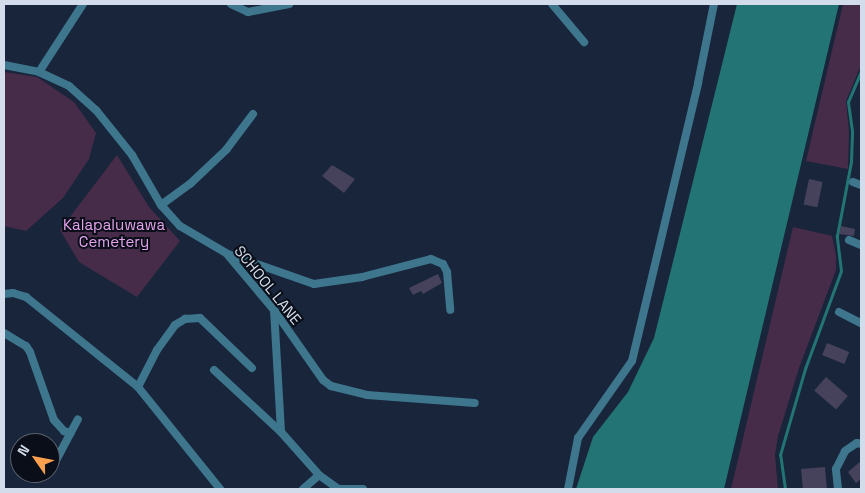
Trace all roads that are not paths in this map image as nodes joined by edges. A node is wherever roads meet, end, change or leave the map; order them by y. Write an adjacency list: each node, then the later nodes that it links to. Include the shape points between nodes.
1 (82, 4): 9 (street)
2 (231, 4): 6 (street, via 248,12)
3 (289, 4): 6 (street)
4 (552, 4): 7 (street)
5 (714, 4): 36 (street, via 632,361 578,438)
6 (274, 5)
7 (584, 42)
8 (4, 66): 9 (street, SCHOOL LANE)
9 (39, 72): 13 (street, SCHOOL LANE, via 69,86 96,110 132,155)
10 (253, 114): 13 (street, via 226,150 190,184)
11 (853, 182): 12 (street)
12 (861, 184)
13 (161, 205): 16 (street, SCHOOL LANE, via 180,226)
14 (849, 240): 15 (street)
15 (861, 245)
16 (226, 254): 18 (street, SCHOOL LANE); 19 (street, via 314,284 362,277 431,259 442,264 447,272)
17 (4, 294): 25 (street, via 26,297)
18 (274, 310): 26 (street, SCHOOL LANE, via 323,380 331,386 367,395); 28 (street)
19 (450, 310)
20 (839, 312): 21 (street)
21 (861, 323)
22 (4, 333): 29 (street, via 30,352 54,420)
23 (252, 368): 25 (street, via 200,318 185,319 176,324 157,350)
24 (214, 370): 28 (street)
25 (138, 387): 33 (street)
26 (475, 403)
27 (78, 419): 29 (street)
28 (281, 432): 32 (street)
29 (71, 434): 31 (street)
30 (861, 444): 37 (street, via 857,443 845,451 836,469)
31 (60, 454)
32 (319, 475): 34 (street); 35 (street, via 338,489)
33 (220, 489)
34 (303, 489)
35 (364, 489)
36 (568, 489)
37 (838, 489)

